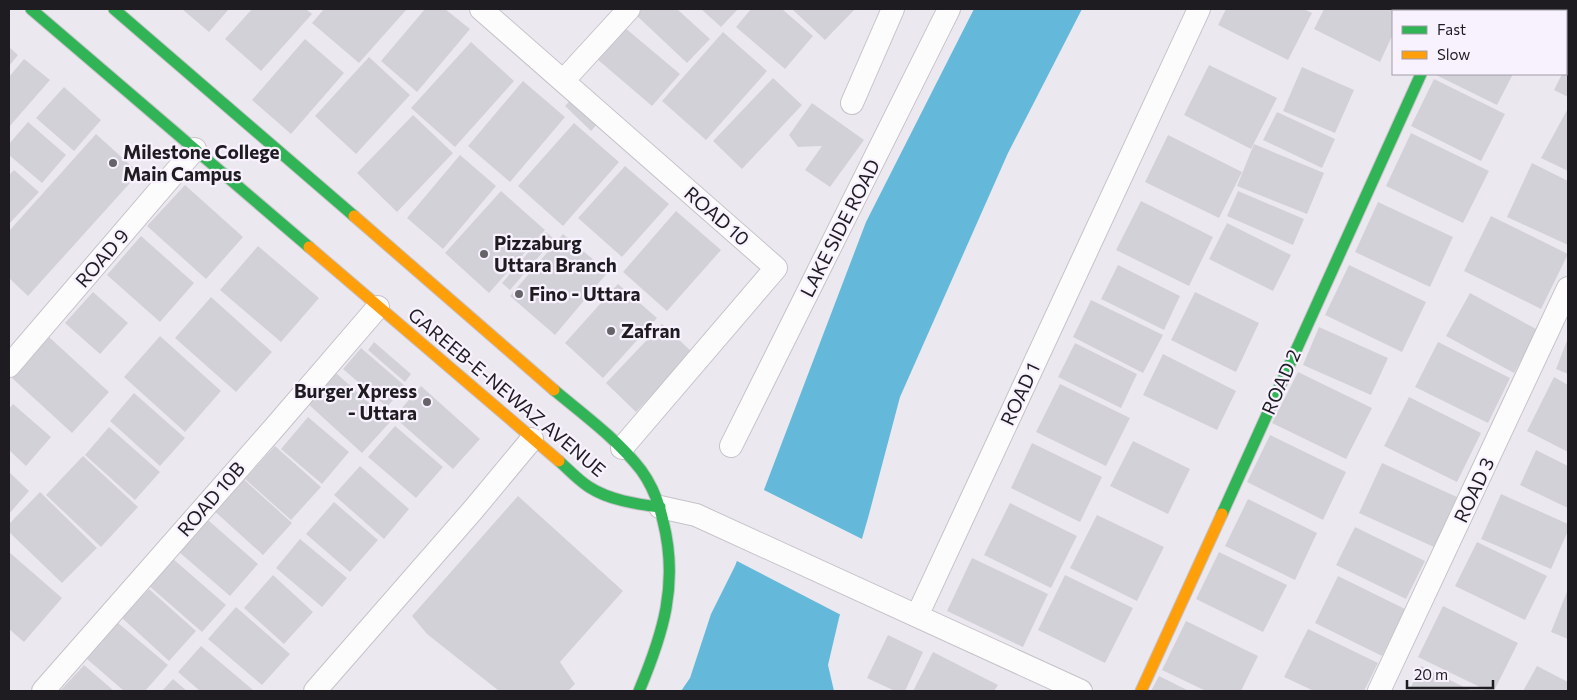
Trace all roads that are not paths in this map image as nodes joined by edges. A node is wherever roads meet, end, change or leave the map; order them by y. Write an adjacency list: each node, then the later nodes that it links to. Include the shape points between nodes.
1 (32, 9): 11 (street, GAREEB-E-NEWAZ AVENUE)
2 (114, 9): 17 (street, GAREEB-E-NEWAZ AVENUE)
3 (481, 9): 9 (street, ROAD 10)
4 (629, 9): 9 (street)
5 (893, 9): 10 (street)
6 (949, 9): 16 (street, LAKE SIDE ROAD)
7 (1199, 9): 19 (street, ROAD 1)
8 (1421, 75): 24 (street, ROAD 2)
9 (563, 81): 17 (street, ROAD 10, via 776,268)
10 (852, 103)
11 (196, 150): 13 (street, GAREEB-E-NEWAZ AVENUE); 14 (street, ROAD 9)
12 (1568, 288): 25 (street, ROAD 3)
13 (378, 306): 15 (street, GAREEB-E-NEWAZ AVENUE); 20 (street, ROAD 10B)
14 (12, 355)
15 (532, 439): 18 (street, GAREEB-E-NEWAZ AVENUE, via 589,487 632,504); 21 (street)
16 (730, 446)
17 (622, 448): 18 (street, GAREEB-E-NEWAZ AVENUE, via 639,466)
18 (660, 507): 19 (street, via 696,515); 22 (street, via 669,555 668,603 654,655)
19 (917, 616): 23 (street)
20 (43, 691)
21 (315, 691)
22 (639, 691)
23 (1081, 691)
24 (1141, 691)
25 (1380, 691)

